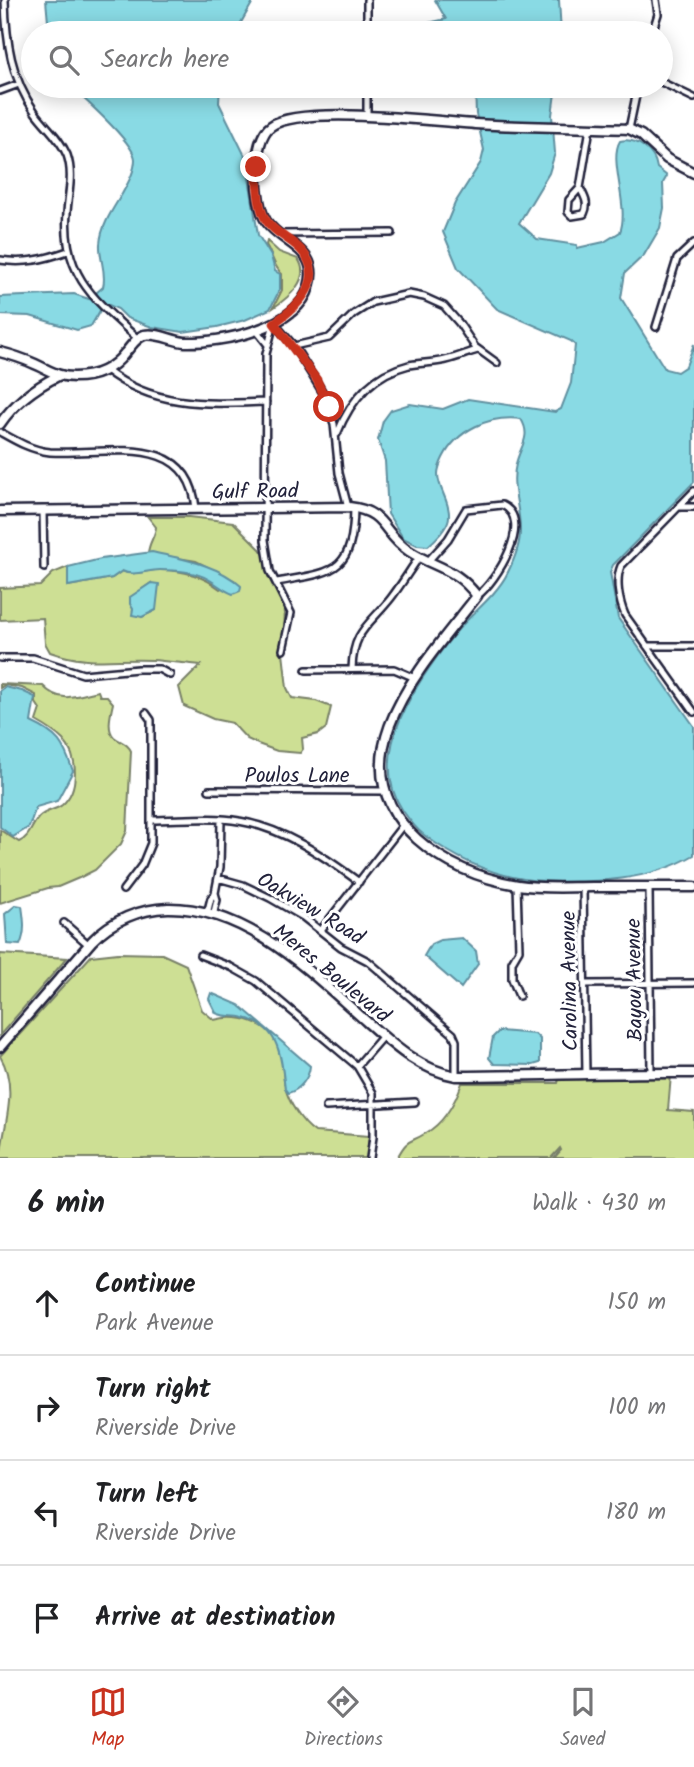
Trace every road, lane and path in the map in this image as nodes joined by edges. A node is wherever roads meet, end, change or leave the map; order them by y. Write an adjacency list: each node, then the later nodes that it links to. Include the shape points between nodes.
1 (5, 0): 6 (street, via 9,50)
2 (367, 0): 4 (street)
3 (656, 0): 5 (street)
4 (367, 21)
5 (656, 21)
6 (19, 84): 7 (street); 9 (street)
7 (21, 87)
8 (673, 88): 13 (street)
9 (0, 91)
10 (27, 98): 22 (street, via 68,158)
11 (367, 98): 14 (street)
12 (635, 98): 16 (street)
13 (694, 98)
14 (367, 117): 15 (street); 19 (street, via 296,117 279,121 266,131 257,155 261,203 267,221)
15 (590, 128): 16 (street); 18 (street)
16 (629, 129): 17 (street, via 667,159)
17 (694, 172)
18 (580, 188): 18 (street, via 569,200 572,216 584,214 586,208)
19 (279, 233): 20 (street); 24 (street, via 305,255 311,278 302,300)
20 (392, 233)
21 (694, 243): 25 (street, via 677,259)
22 (68, 251): 23 (street, via 24,262); 28 (street, via 90,293)
23 (0, 260)
24 (274, 323): 26 (street); 29 (street); 30 (street)
25 (656, 327)
26 (256, 330): 28 (street, via 202,341 148,334); 29 (street)
27 (465, 335): 30 (street, via 443,306 406,294 364,307 329,338); 31 (street); 33 (street)
28 (137, 338): 35 (street)
29 (268, 345): 37 (street)
30 (294, 346): 38 (street)
31 (478, 350): 33 (street); 34 (street)
32 (0, 352): 36 (street)
33 (461, 355): 39 (street, via 384,374 366,387)
34 (497, 363)
35 (106, 370): 36 (street, via 82,377); 37 (street, via 136,389 175,402)
36 (58, 376): 40 (street, via 25,396)
37 (266, 402): 48 (street)
38 (330, 410): 39 (street); 42 (street)
39 (346, 413): 42 (street)
40 (0, 424)
41 (0, 432): 47 (street, via 42,451 137,451 163,457 187,478)
42 (336, 437): 46 (street, via 339,473)
43 (694, 491): 44 (street)
44 (678, 507): 45 (street); 56 (street, via 619,572 623,610)
45 (694, 507)
46 (351, 508): 48 (street, Gulf Road); 51 (street, via 373,514 399,542); 54 (street, via 354,531 340,565 316,576)
47 (196, 509): 48 (street, Gulf Road); 50 (street, Gulf Road)
48 (265, 509): 54 (street, via 267,559)
49 (0, 510): 50 (street, Gulf Road)
50 (43, 510): 53 (street)
51 (420, 556): 52 (street); 60 (street, via 391,598 365,625 352,650)
52 (429, 560): 55 (street, via 460,577); 55 (street, via 466,509 504,506 514,522 512,543 500,570)
53 (44, 568)
54 (276, 582): 58 (street, via 291,612)
55 (477, 596): 63 (street)
56 (647, 646): 57 (street); 64 (street)
57 (694, 646)
58 (283, 650)
59 (0, 658): 62 (street, via 33,658 83,674 138,668 159,669)
60 (352, 669): 61 (street); 63 (street, via 397,670)
61 (306, 670)
62 (170, 675)
63 (415, 678): 67 (street, via 383,743)
64 (694, 712)
65 (146, 713): 68 (street, via 151,720)
66 (209, 790): 67 (street, Poulos Lane)
67 (384, 791): 70 (street)
68 (152, 820): 69 (street); 77 (street, via 148,855)
69 (221, 820): 71 (street); 72 (street, via 240,821 288,838)
70 (402, 825): 72 (street); 73 (street, via 451,863)
71 (218, 878): 78 (street, via 217,901); 80 (street, Oakview Road, via 274,899)
72 (359, 882): 80 (street)
73 (517, 885): 74 (street); 86 (street, via 519,950 512,962 512,979)
74 (583, 887): 75 (street); 84 (street, Carolina Avenue)
75 (649, 887): 76 (street); 85 (street, Bayou Avenue)
76 (694, 887)
77 (123, 890)
78 (210, 915): 81 (street, Meres Boulevard, via 173,908 139,913 110,926); 87 (street, Meres Boulevard, via 247,929 285,952)
79 (64, 923): 81 (street)
80 (321, 930): 93 (street, Oakview Road, via 384,973 455,1036)
81 (89, 945): 88 (street, Meres Boulevard)
82 (200, 955): 89 (street, via 256,981)
83 (694, 983): 85 (street)
84 (584, 984): 85 (street); 92 (street, Carolina Avenue)
85 (650, 984): 90 (street, Bayou Avenue)
86 (519, 996)
87 (383, 1036): 89 (street); 93 (street, Meres Boulevard, via 423,1066)
88 (0, 1047)
89 (357, 1066): 95 (street, via 371,1088)
90 (651, 1072): 91 (street, Meres Boulevard); 92 (street, Meres Boulevard)
91 (694, 1073)
92 (586, 1074): 93 (street, Meres Boulevard)
93 (456, 1076)
94 (415, 1102): 95 (street)
95 (374, 1105): 96 (street); 97 (street)
96 (326, 1107)
97 (370, 1158)

